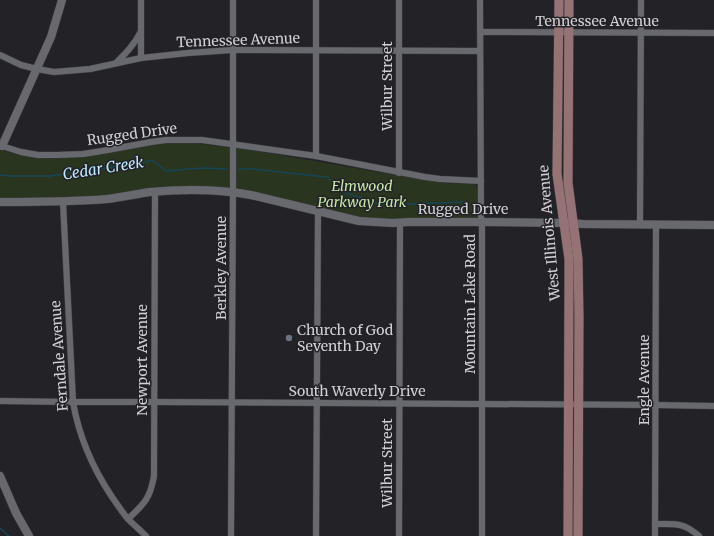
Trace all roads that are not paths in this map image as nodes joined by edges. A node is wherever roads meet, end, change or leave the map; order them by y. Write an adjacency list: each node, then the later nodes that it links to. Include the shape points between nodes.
1 (62, 0): 23 (street, via 51,38)
2 (141, 0): 10 (street)
3 (233, 0): 16 (street, Berkley Avenue)
4 (316, 0): 17 (street)
5 (399, 0): 18 (street, Wilbur Street)
6 (480, 0): 11 (street, Mountain Lake Road)
7 (559, 0): 12 (main road, West Illinois Avenue)
8 (568, 0): 13 (main road, West Illinois Avenue)
9 (641, 0): 14 (street)
10 (141, 32): 21 (street); 22 (street, via 128,52)
11 (481, 32): 12 (street, Tennessee Avenue); 19 (street, Mountain Lake Road)
12 (558, 32): 13 (street, Tennessee Avenue); 24 (main road, West Illinois Avenue)
13 (568, 33): 14 (street, Tennessee Avenue); 25 (main road, West Illinois Avenue)
14 (641, 33): 15 (street, Tennessee Avenue); 40 (street)
15 (714, 33)
16 (232, 50): 17 (street, Tennessee Avenue); 21 (street, Tennessee Avenue); 26 (street, Berkley Avenue)
17 (316, 50): 18 (street, Tennessee Avenue); 28 (street)
18 (399, 51): 19 (street, Tennessee Avenue); 29 (street, Wilbur Street)
19 (480, 51): 30 (street, Mountain Lake Road)
20 (0, 55): 23 (street, Tennessee Avenue)
21 (141, 58): 22 (street, Tennessee Avenue)
22 (116, 63): 23 (street, Tennessee Avenue, via 71,71)
23 (37, 69): 27 (street)
24 (558, 128): 25 (main road); 38 (main road, West Illinois Avenue, via 557,174)
25 (568, 128): 39 (main road, West Illinois Avenue, via 568,183)
26 (233, 144): 27 (street, Rugged Drive, via 202,140 166,140 83,154 57,155 38,155); 28 (street, Rugged Drive); 32 (street, Berkley Avenue)
27 (1, 146)
28 (316, 156): 29 (street, Rugged Drive)
29 (399, 172): 30 (street, Rugged Drive, via 440,180)
30 (481, 181): 36 (street, Mountain Lake Road)
31 (155, 192): 32 (street, Rugged Drive); 34 (street, Rugged Drive); 47 (street, Newport Avenue)
32 (233, 192): 35 (street, Rugged Drive); 48 (street, Berkley Avenue)
33 (0, 202): 34 (street, Rugged Drive)
34 (63, 202): 46 (street, Ferndale Avenue)
35 (318, 212): 37 (street, Rugged Drive, via 359,221); 49 (street)
36 (481, 222): 37 (street, Rugged Drive); 38 (street, Rugged Drive); 51 (street, Mountain Lake Road)
37 (400, 223): 50 (street, Wilbur Street)
38 (563, 223): 39 (street, Rugged Drive); 43 (main road, West Illinois Avenue, via 570,278)
39 (573, 224): 40 (street, Rugged Drive); 44 (main road, West Illinois Avenue, via 578,260)
40 (640, 224): 41 (street, Rugged Drive)
41 (656, 224): 42 (street, Rugged Drive); 54 (street, Engle Avenue)
42 (714, 225)
43 (569, 317): 44 (main road); 52 (main road, West Illinois Avenue)
44 (579, 317): 53 (main road, West Illinois Avenue)
45 (0, 401): 46 (street, South Waverly Drive)
46 (73, 402): 47 (street, South Waverly Drive); 59 (street, Ferndale Avenue, via 87,452 106,488)
47 (154, 402): 48 (street, South Waverly Drive); 59 (street, Newport Avenue, via 152,489 148,499)
48 (232, 402): 49 (street, South Waverly Drive); 63 (street, Berkley Avenue)
49 (317, 403): 50 (street, South Waverly Drive); 64 (street)
50 (399, 404): 51 (street, South Waverly Drive); 65 (street, Wilbur Street)
51 (482, 404): 52 (street, South Waverly Drive); 66 (street, Mountain Lake Road)
52 (568, 404): 53 (street, South Waverly Drive); 57 (main road, West Illinois Avenue)
53 (579, 404): 54 (street, South Waverly Drive); 58 (main road, West Illinois Avenue)
54 (656, 405): 55 (street, South Waverly Drive); 60 (street, Engle Avenue)
55 (714, 406)
56 (0, 476): 61 (street)
57 (568, 499): 58 (main road); 67 (main road, West Illinois Avenue)
58 (578, 499): 68 (main road, West Illinois Avenue)
59 (128, 519): 62 (street, Ferndale Avenue)
60 (655, 524): 69 (street, Engle Avenue); 70 (street, via 683,525)
61 (29, 536)
62 (146, 536)
63 (231, 536)
64 (316, 536)
65 (399, 536)
66 (482, 536)
67 (568, 536)
68 (578, 536)
69 (656, 536)
70 (699, 536)

